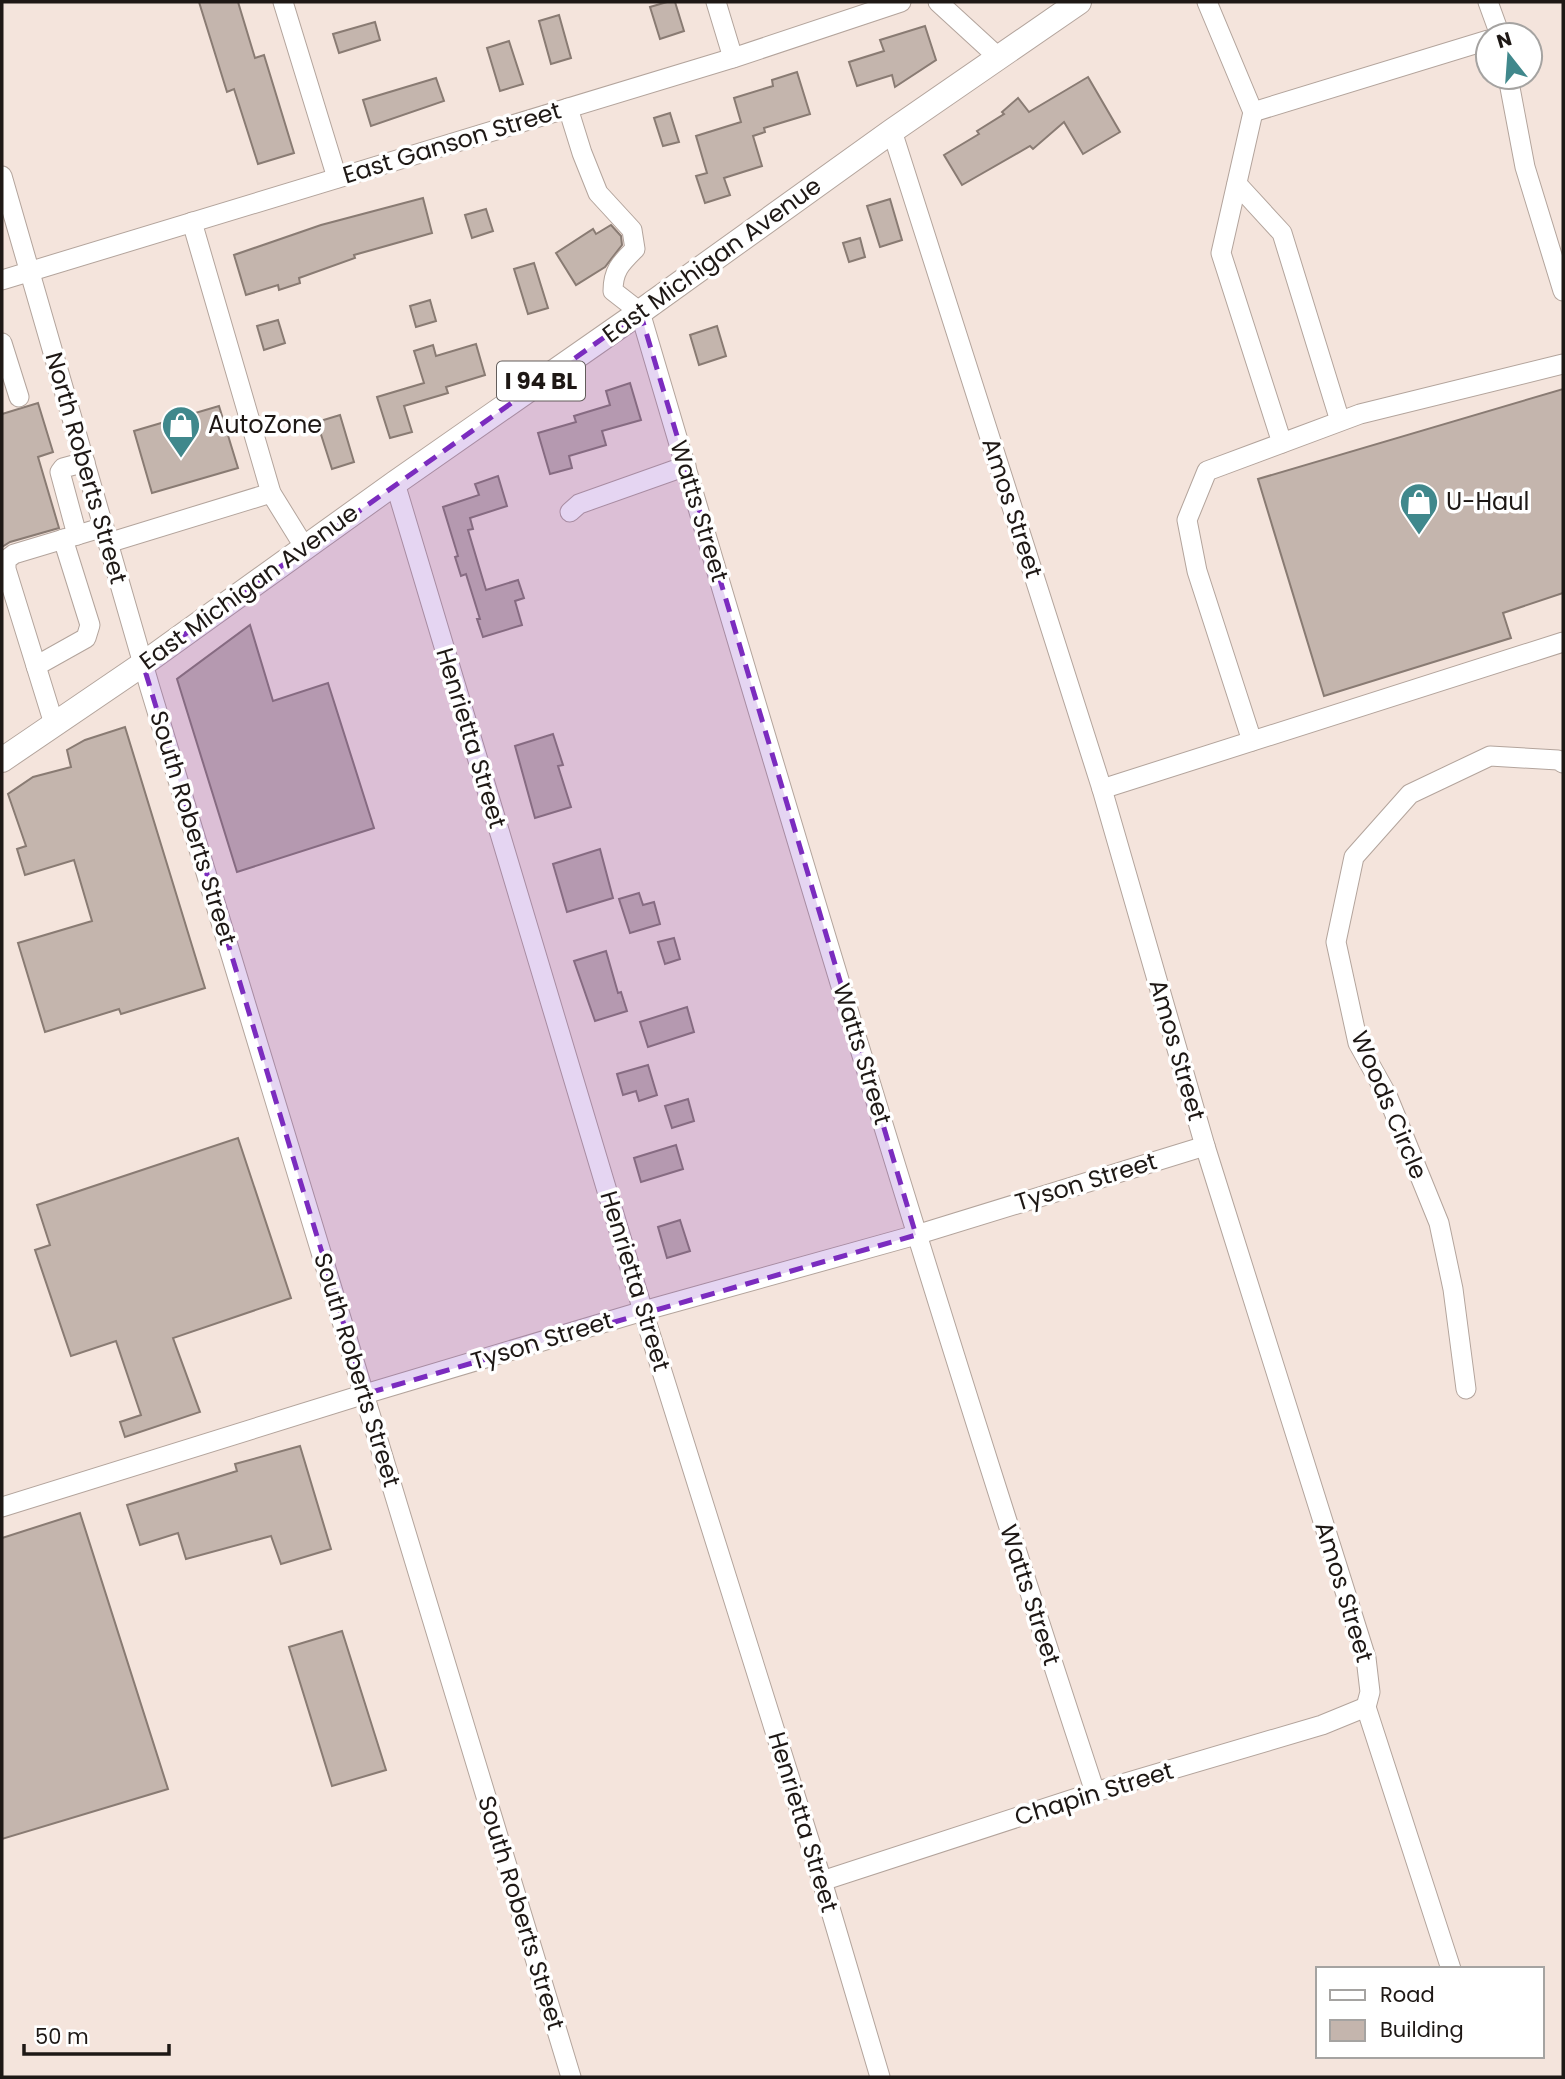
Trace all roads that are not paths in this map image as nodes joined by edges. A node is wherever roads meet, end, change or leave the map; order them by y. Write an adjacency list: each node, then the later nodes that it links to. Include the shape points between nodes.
1 (283, 2): 17 (street)
2 (716, 2): 11 (street)
3 (901, 2): 11 (street, East Ganson Street)
4 (938, 2): 10 (street)
5 (1079, 2): 10 (main road, East Michigan Avenue / I 94 BL)
6 (1207, 2): 14 (street)
7 (1488, 2): 8 (street)
8 (1495, 21)
9 (1474, 44): 14 (street)
10 (998, 57): 15 (main road, East Michigan Avenue / I 94 BL)
11 (733, 58): 13 (street, East Ganson Street)
12 (1511, 91): 22 (street, via 1525,167)
13 (568, 108): 17 (street, East Ganson Street); 23 (street, via 598,193 632,230 635,249 617,266 613,291)
14 (1253, 112): 18 (street)
15 (891, 131): 23 (main road, East Michigan Avenue / I 94 BL); 44 (street, Amos Street)
16 (2, 176): 20 (street, North Roberts Street)
17 (337, 178): 19 (street, East Ganson Street)
18 (1237, 184): 27 (street, via 1282,233); 28 (street, via 1221,253)
19 (192, 222): 20 (street, East Ganson Street); 32 (street)
20 (29, 271): 21 (street, East Ganson Street); 29 (street, North Roberts Street)
21 (2, 280)
22 (1563, 291)
23 (640, 312): 30 (street, Watts Street); 31 (main road, East Michigan Avenue / I 94 BL)
24 (2, 343): 26 (street)
25 (1563, 364): 27 (street)
26 (19, 397)
27 (1340, 421): 28 (street)
28 (1282, 443): 41 (street, via 1207,471 1187,520 1196,570)
29 (85, 462): 34 (street, North Roberts Street); 35 (street, via 60,472)
30 (685, 466): 33 (street, via 579,504); 46 (street, Watts Street)
31 (395, 483): 36 (main road, East Michigan Avenue / I 94 BL); 47 (street, Henrietta Street)
32 (271, 493): 34 (street); 36 (street)
33 (570, 512)
34 (106, 535): 35 (street); 38 (street, North Roberts Street)
35 (70, 537): 39 (street, via 90,632); 39 (street, via 6,560)
36 (305, 548): 38 (main road, East Michigan Avenue / I 94 BL)
37 (1563, 642): 41 (street)
38 (144, 664): 40 (main road, East Michigan Avenue / I 94 BL); 49 (street, South Roberts Street)
39 (36, 666): 40 (street)
40 (54, 724): 43 (main road, East Michigan Avenue / I 94 BL)
41 (1252, 741): 44 (street)
42 (1562, 758): 48 (street, Woods Circle, via 1490,755 1410,794 1354,857 1336,942 1358,1043 1387,1095 1439,1223)
43 (2, 760)
44 (1102, 789): 45 (street, Amos Street)
45 (1205, 1146): 46 (street, Tyson Street); 51 (street, Amos Street, via 1366,1658 1370,1692)
46 (916, 1235): 47 (street, Tyson Street); 52 (street, Watts Street)
47 (643, 1311): 49 (street, Tyson Street); 53 (street, Henrietta Street)
48 (1466, 1389)
49 (365, 1394): 50 (street, Tyson Street); 55 (street, South Roberts Street)
50 (2, 1504)
51 (1366, 1707): 52 (street, Chapin Street, via 1322,1725); 54 (street, Amos Street)
52 (1095, 1792): 53 (street, Chapin Street)
53 (822, 1881): 56 (street, Henrietta Street)
54 (1450, 1967)
55 (571, 2077)
56 (880, 2077)

